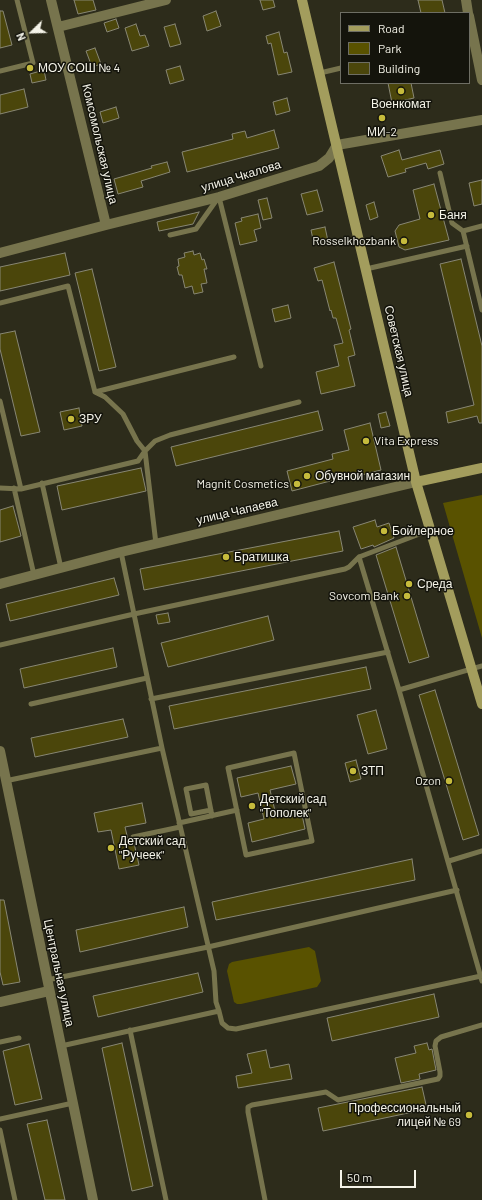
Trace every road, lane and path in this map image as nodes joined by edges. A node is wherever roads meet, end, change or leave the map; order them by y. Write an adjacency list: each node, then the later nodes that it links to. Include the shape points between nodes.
1 (17, 0): 10 (lane, via 32,63)
2 (52, 0): 8 (street, Комсомольская улица)
3 (166, 0): 8 (street)
4 (302, 0): 11 (street, Советская улица)
5 (466, 0): 6 (street)
6 (468, 12)
7 (470, 21): 12 (street)
8 (58, 27): 17 (street, Комсомольская улица)
9 (340, 68): 11 (lane)
10 (0, 72)
11 (320, 73): 14 (street, Советская улица)
12 (482, 80)
13 (482, 120): 14 (street)
14 (337, 146): 16 (street, улица Чкалова, via 329,158 319,166); 23 (street, Советская улица)
15 (440, 173): 19 (lane, via 452,223)
16 (219, 197): 17 (street, улица Чкалова); 20 (lane, via 196,229); 27 (lane)
17 (106, 225): 22 (street, улица Чкалова)
18 (482, 226): 19 (lane)
19 (463, 230): 21 (lane)
20 (170, 236)
21 (467, 246): 23 (lane); 25 (lane)
22 (0, 253)
23 (366, 269): 33 (street, Советская улица)
24 (0, 303): 28 (lane, via 68,286)
25 (482, 310)
26 (234, 357): 28 (lane)
27 (261, 366)
28 (95, 392): 31 (lane, via 105,397 123,414)
29 (0, 401): 37 (lane)
30 (299, 402): 31 (lane, via 170,435 155,441)
31 (145, 451): 34 (lane, via 138,461); 39 (lane)
32 (482, 468): 33 (street, улица Чапаева)
33 (416, 482): 38 (street, Советская улица); 39 (street, улица Чапаева)
34 (42, 483): 37 (lane); 42 (lane)
35 (0, 488): 36 (lane)
36 (14, 488): 37 (lane); 43 (lane)
37 (21, 488)
38 (430, 530): 41 (lane); 48 (street, Советская улица)
39 (156, 544): 40 (street, улица Чапаева)
40 (121, 552): 42 (street, улица Чапаева); 45 (lane)
41 (359, 557): 45 (lane, via 345,569); 47 (lane)
42 (61, 568): 43 (street, улица Чапаева)
43 (34, 574): 44 (street, улица Чапаева)
44 (0, 584)
45 (134, 614): 46 (lane); 49 (lane)
46 (0, 645)
47 (388, 652): 50 (lane); 51 (lane)
48 (477, 667): 50 (lane); 53 (street, Советская улица)
49 (147, 678): 51 (lane); 52 (lane)
50 (399, 690): 63 (lane)
51 (151, 699): 54 (lane)
52 (31, 704)
53 (482, 704)
54 (162, 748): 56 (lane); 60 (lane)
55 (0, 751): 56 (street, Центральная улица)
56 (5, 781): 67 (street, Центральная улица)
57 (211, 810): 57 (lane, via 191,814 186,789 206,785); 59 (lane)
58 (237, 810): 58 (lane, via 246,855 312,841 294,753 228,768); 59 (lane)
59 (212, 816): 60 (lane)
60 (180, 825): 61 (lane); 65 (lane)
61 (133, 837)
62 (482, 851): 63 (lane)
63 (449, 861): 64 (lane)
64 (457, 890): 65 (lane); 66 (lane)
65 (208, 947): 67 (lane); 70 (lane)
66 (481, 979): 70 (lane, via 236,1029 222,1024)
67 (47, 980): 68 (street, Центральная улица)
68 (49, 991): 69 (street); 75 (street, Центральная улица)
69 (0, 1002)
70 (219, 1011): 72 (lane)
71 (482, 1025): 82 (lane, via 441,1037 436,1041 434,1046 440,1072 438,1079 338,1100 326,1092 248,1107)
72 (130, 1030): 75 (lane); 81 (lane)
73 (18, 1038): 74 (lane)
74 (0, 1042)
75 (61, 1046): 76 (street, Центральная улица)
76 (73, 1103): 77 (lane); 80 (street, Центральная улица)
77 (0, 1119)
78 (0, 1130): 79 (lane)
79 (16, 1200)
80 (93, 1200)
81 (166, 1200)
82 (265, 1200)

